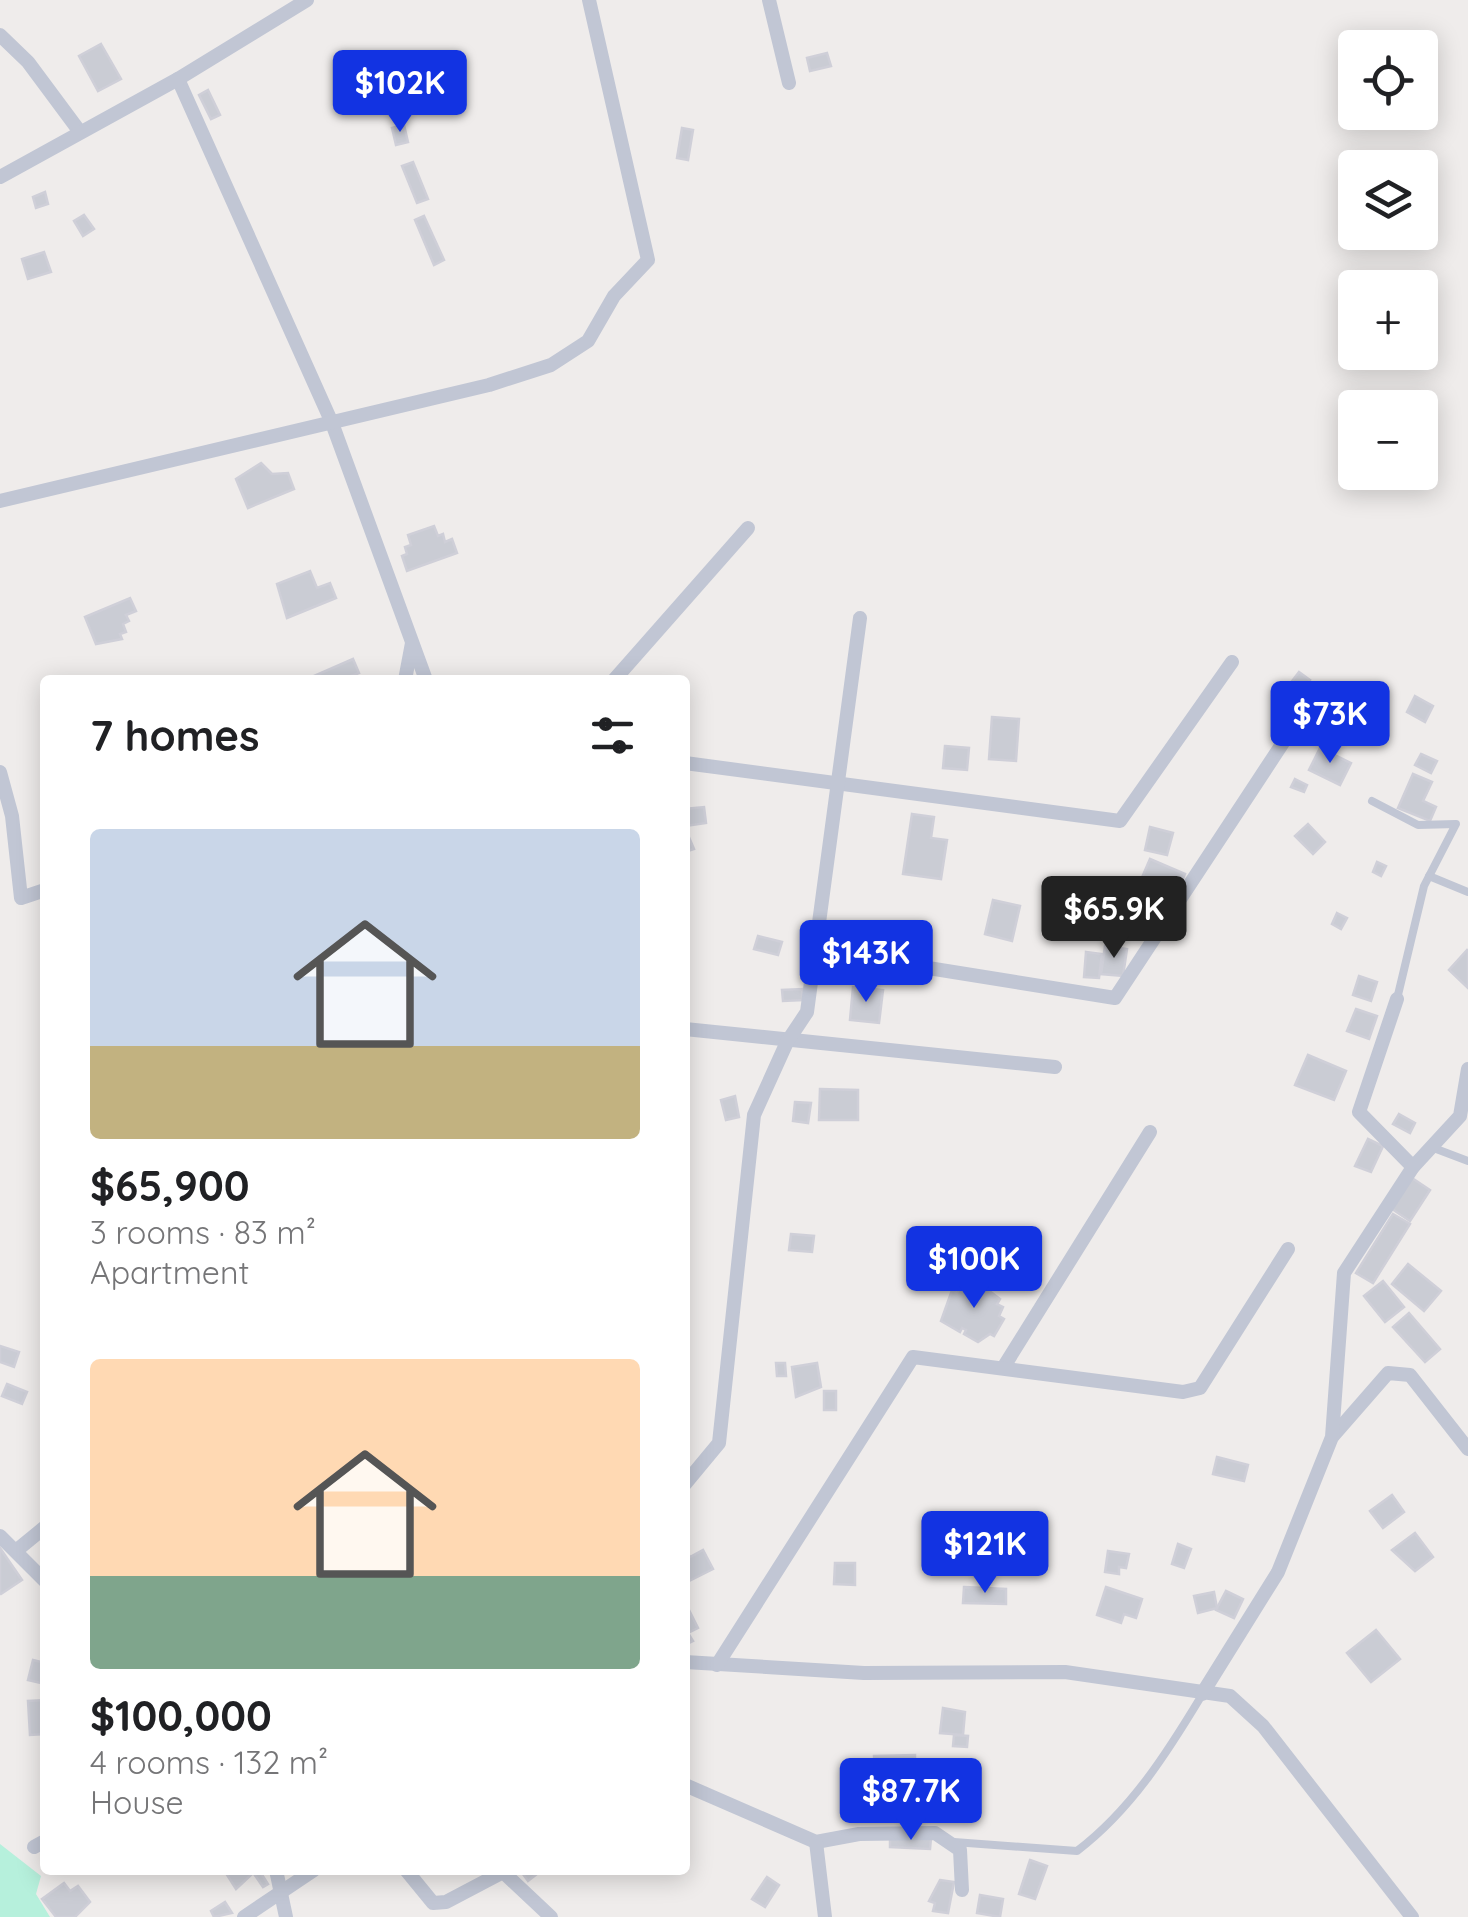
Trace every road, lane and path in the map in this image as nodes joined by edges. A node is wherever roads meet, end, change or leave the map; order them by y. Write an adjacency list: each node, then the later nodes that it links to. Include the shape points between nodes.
1 (307, 0): 5 (street)
2 (769, 0): 6 (street)
3 (594, 1): 9 (street, via 648,260 614,296 588,341 552,365)
4 (0, 34): 7 (street)
5 (178, 78): 7 (street); 9 (street)
6 (790, 83)
7 (80, 132): 8 (street)
8 (0, 177)
9 (332, 424): 10 (street); 13 (street)
10 (0, 501)
11 (748, 528): 17 (street)
12 (860, 618): 21 (street)
13 (412, 642): 15 (street); 16 (street)
14 (1232, 662): 21 (street, via 1120,821)
15 (406, 675)
16 (424, 675)
17 (618, 675)
18 (1292, 729): 26 (street, via 1115,998)
19 (690, 764): 21 (street)
20 (0, 772): 24 (street, via 21,898)
21 (838, 786): 26 (street)
22 (1372, 800): 23 (lane, via 1418,826 1456,824)
23 (1429, 876): 25 (lane); 27 (lane)
24 (40, 892)
25 (1468, 892)
26 (816, 950): 29 (street, via 808,1012)
27 (1397, 1000): 35 (street, via 1358,1112)
28 (690, 1030): 29 (street)
29 (787, 1042): 30 (street); 40 (street, via 754,1115 719,1444)
30 (1055, 1066)
31 (1468, 1069): 33 (street, via 1460,1116)
32 (1150, 1132): 37 (street)
33 (1431, 1148): 34 (lane); 35 (street)
34 (1468, 1161)
35 (1413, 1167): 38 (street, via 1344,1273)
36 (1288, 1249): 37 (street, via 1200,1388 1183,1392)
37 (1002, 1368): 46 (street, via 913,1356)
38 (1332, 1437): 39 (street, via 1388,1373 1410,1375); 47 (street, via 1278,1572)
39 (1468, 1449)
40 (690, 1478)
41 (40, 1531): 43 (street)
42 (0, 1536): 43 (street)
43 (17, 1550): 44 (street)
44 (40, 1576)
45 (690, 1662): 46 (street)
46 (717, 1665): 47 (street, via 864,1673 1066,1672)
47 (1202, 1694): 50 (lane, via 1162,1762 1103,1832 1077,1851); 62 (street, via 1230,1696 1264,1726)
48 (690, 1787): 49 (street)
49 (816, 1842): 57 (street, via 936,1833 960,1850); 61 (street)
50 (954, 1842)
51 (278, 1875): 56 (street)
52 (306, 1875): 56 (street)
53 (410, 1875): 54 (street, via 433,1903)
54 (496, 1875)
55 (505, 1875): 60 (street)
56 (282, 1890): 58 (street); 59 (street)
57 (962, 1890)
58 (244, 1917)
59 (286, 1917)
60 (551, 1917)
61 (825, 1917)
62 (1412, 1917)

